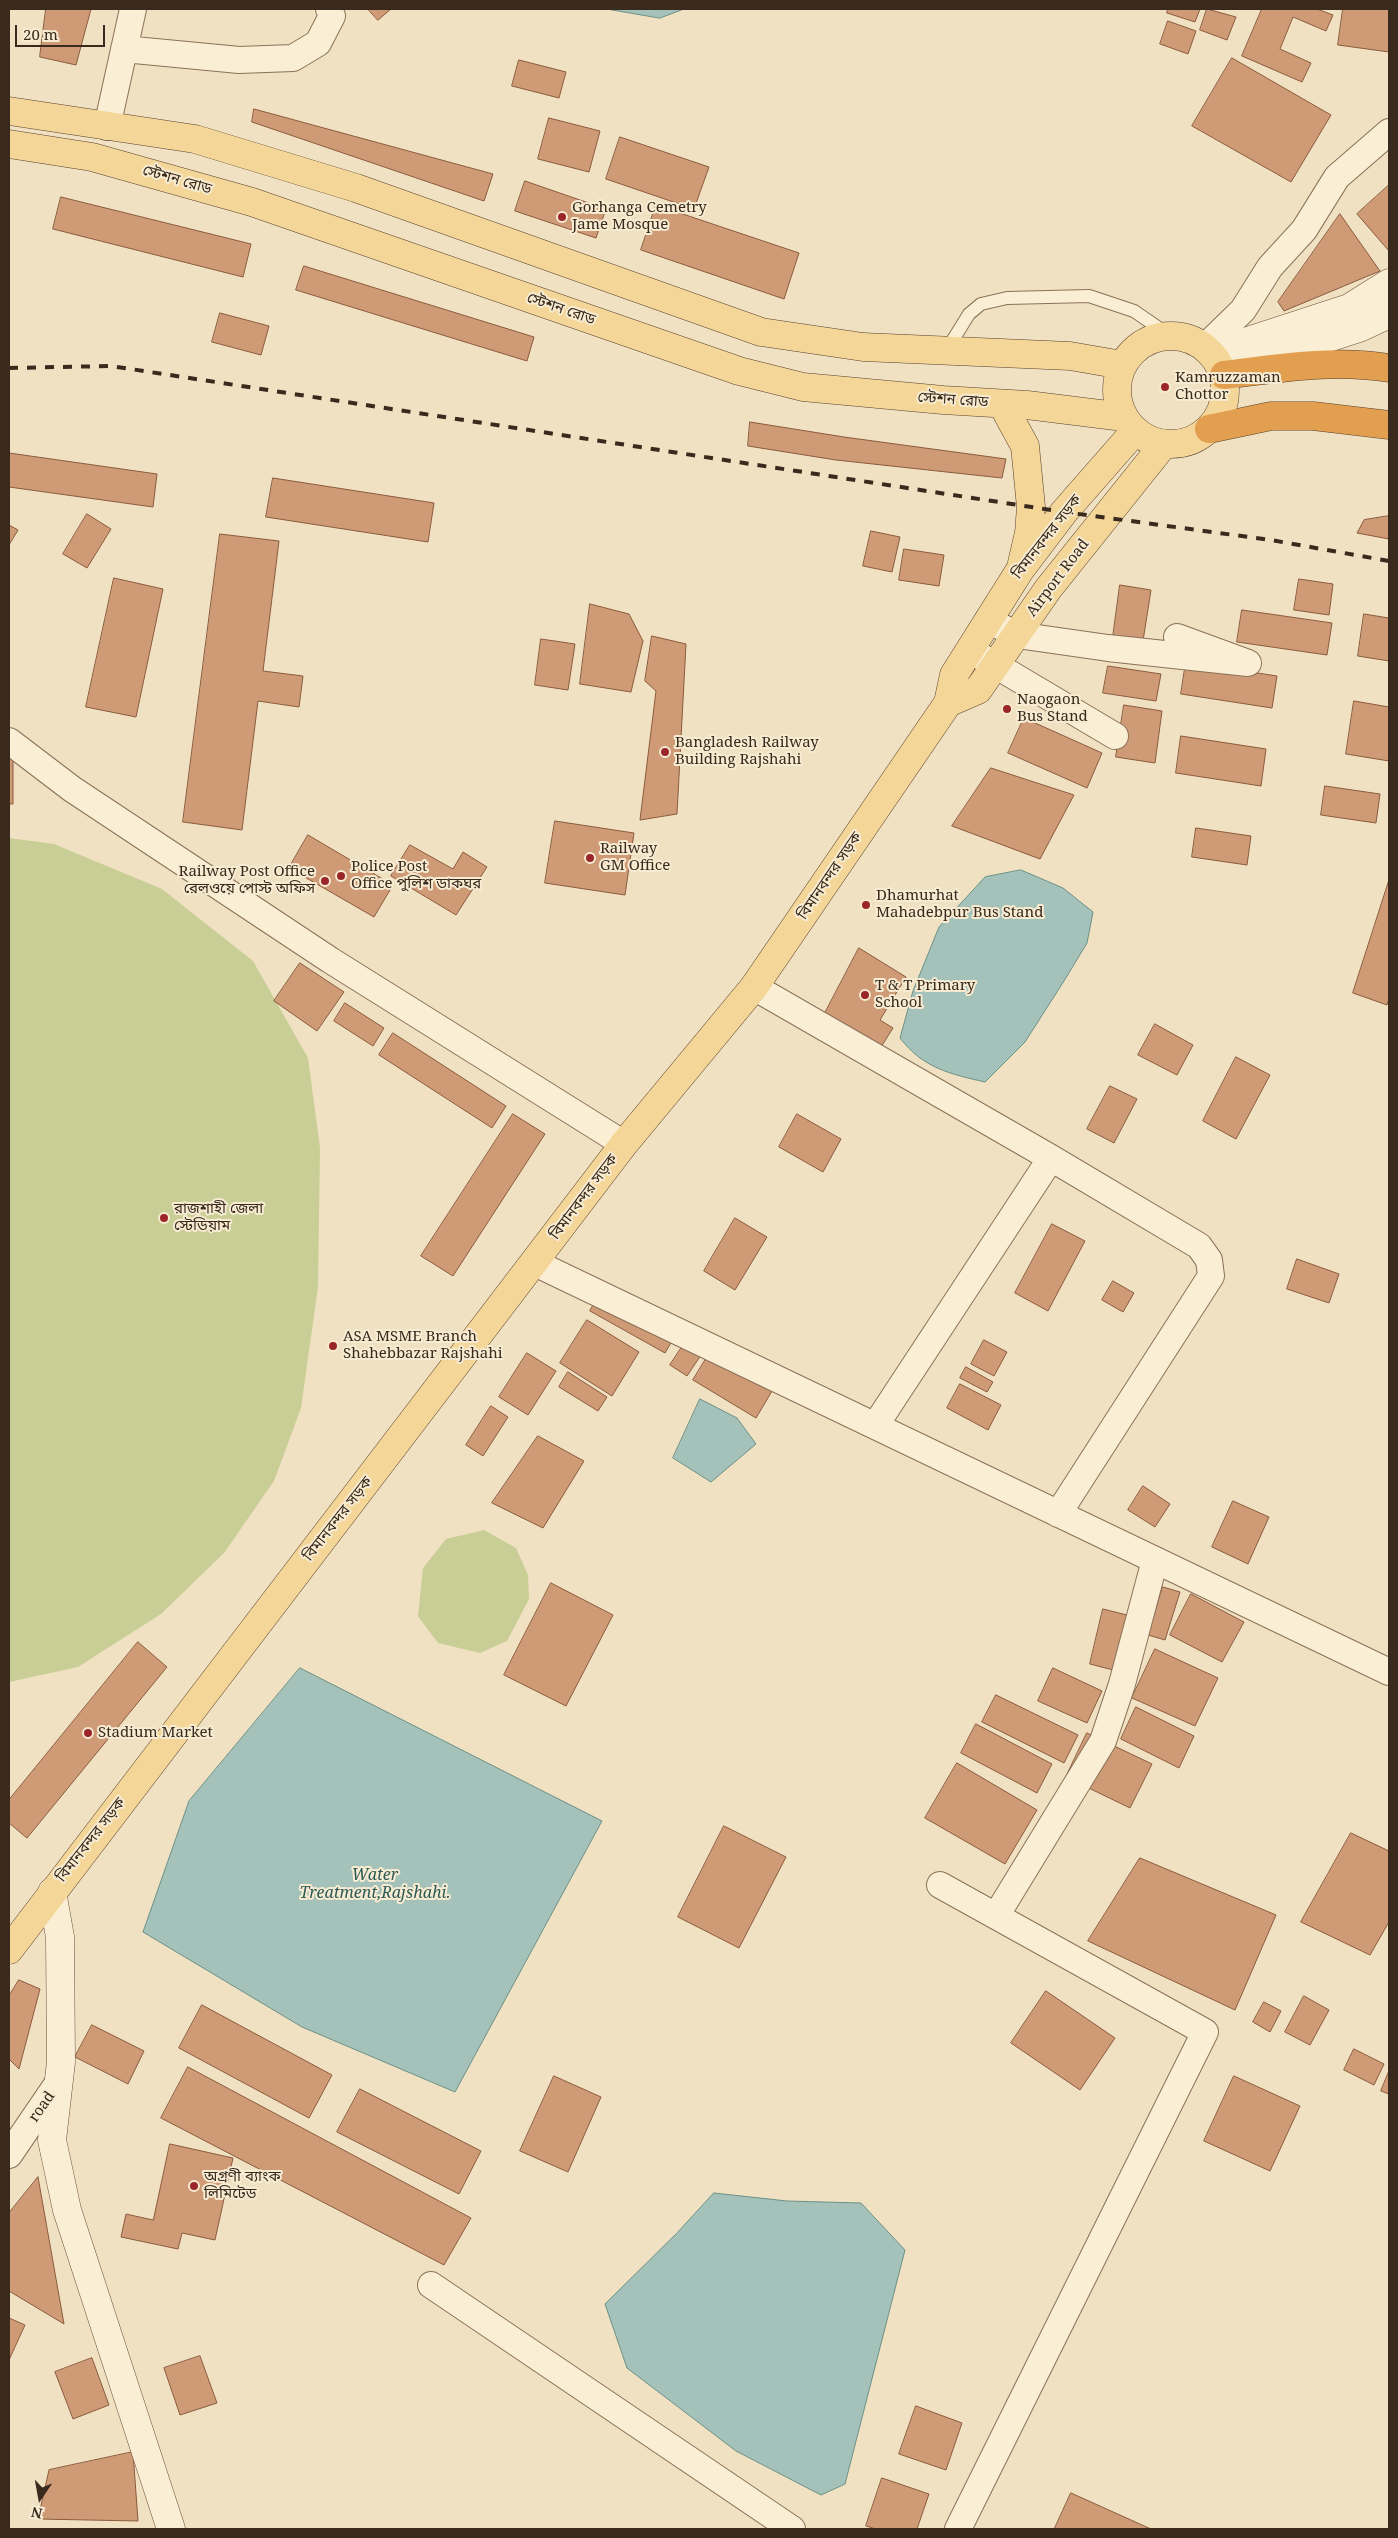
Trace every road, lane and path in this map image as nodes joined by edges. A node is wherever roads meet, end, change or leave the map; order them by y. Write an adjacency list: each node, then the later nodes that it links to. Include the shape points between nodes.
1 (133, 9): 3 (street)
2 (329, 9): 3 (street, via 332,16 318,43 293,58 239,60)
3 (124, 49): 5 (street)
4 (9, 111): 5 (main road)
5 (107, 127): 11 (main road, via 195,139 356,188 760,332 863,347)
6 (1389, 132): 12 (street, via 1337,177 1304,230 1270,268)
7 (9, 144): 15 (main road, স্টেশন রোড, via 92,157 252,202 739,371 803,387)
8 (1389, 283): 12 (main road, via 1349,308)
9 (1389, 314): 12 (main road, via 1359,328)
10 (1169, 335): 11 (lane, via 1134,311 1089,296 1007,298 981,304 968,314); 12 (main road, via 1187,338); 13 (main road, via 1134,349)
11 (946, 350): 13 (main road, via 1070,356)
12 (1216, 361): 14 (highway, via 1298,366 1361,364); 18 (main road, via 1226,390 1218,418)
13 (1122, 365): 16 (main road, via 1116,382 1117,400)
14 (1389, 368)
15 (1002, 404): 16 (main road, স্টেশন রোড); 20 (main road, via 1025,446 1031,507 1029,533)
16 (1129, 424): 19 (main road, via 1149,440); 20 (main road, বিমানবন্দর সড়ক)
17 (1389, 425): 18 (highway, via 1313,416 1271,416)
18 (1209, 429): 19 (main road, via 1188,441)
19 (1164, 444): 22 (main road, Airport Road, via 1053,582)
20 (1020, 570): 21 (main road, বিমানবন্দর সড়ক)
21 (988, 620): 22 (street); 24 (main road, বিমানবন্দর সড়ক)
22 (1017, 634): 23 (street, via 1108,648 1248,663); 25 (main road, Airport Road)
23 (1177, 636)
24 (970, 650): 25 (street); 26 (main road, বিমানবন্দর সড়ক, via 954,675)
25 (997, 666): 26 (main road, Airport Road, via 978,690); 27 (street)
26 (948, 703): 29 (main road, বিমানবন্দর সড়ক)
27 (1115, 736)
28 (9, 741): 30 (street, via 72,788 330,960)
29 (754, 988): 30 (main road, বিমানবন্দর সড়ক); 31 (street)
30 (624, 1144): 32 (main road, বিমানবন্দর সড়ক)
31 (1051, 1158): 33 (street); 34 (street, via 1199,1246 1209,1260 1211,1276)
32 (535, 1263): 33 (street); 38 (main road, বিমানবন্দর সড়ক)
33 (875, 1426): 34 (street)
34 (1058, 1514): 35 (street)
35 (1155, 1560): 36 (street); 39 (street, via 1122,1684 1103,1741)
36 (1389, 1672)
37 (940, 1885): 39 (street)
38 (52, 1892): 40 (main road, বিমানবন্দর সড়ক); 41 (main road, via 60,1937 61,2062)
39 (996, 1916): 46 (street, via 1205,2032)
40 (9, 1950)
41 (58, 2083): 42 (street, road); 44 (main road, via 52,2140 67,2210)
42 (9, 2155)
43 (431, 2285): 45 (street)
44 (171, 2529)
45 (792, 2529)
46 (958, 2529)

